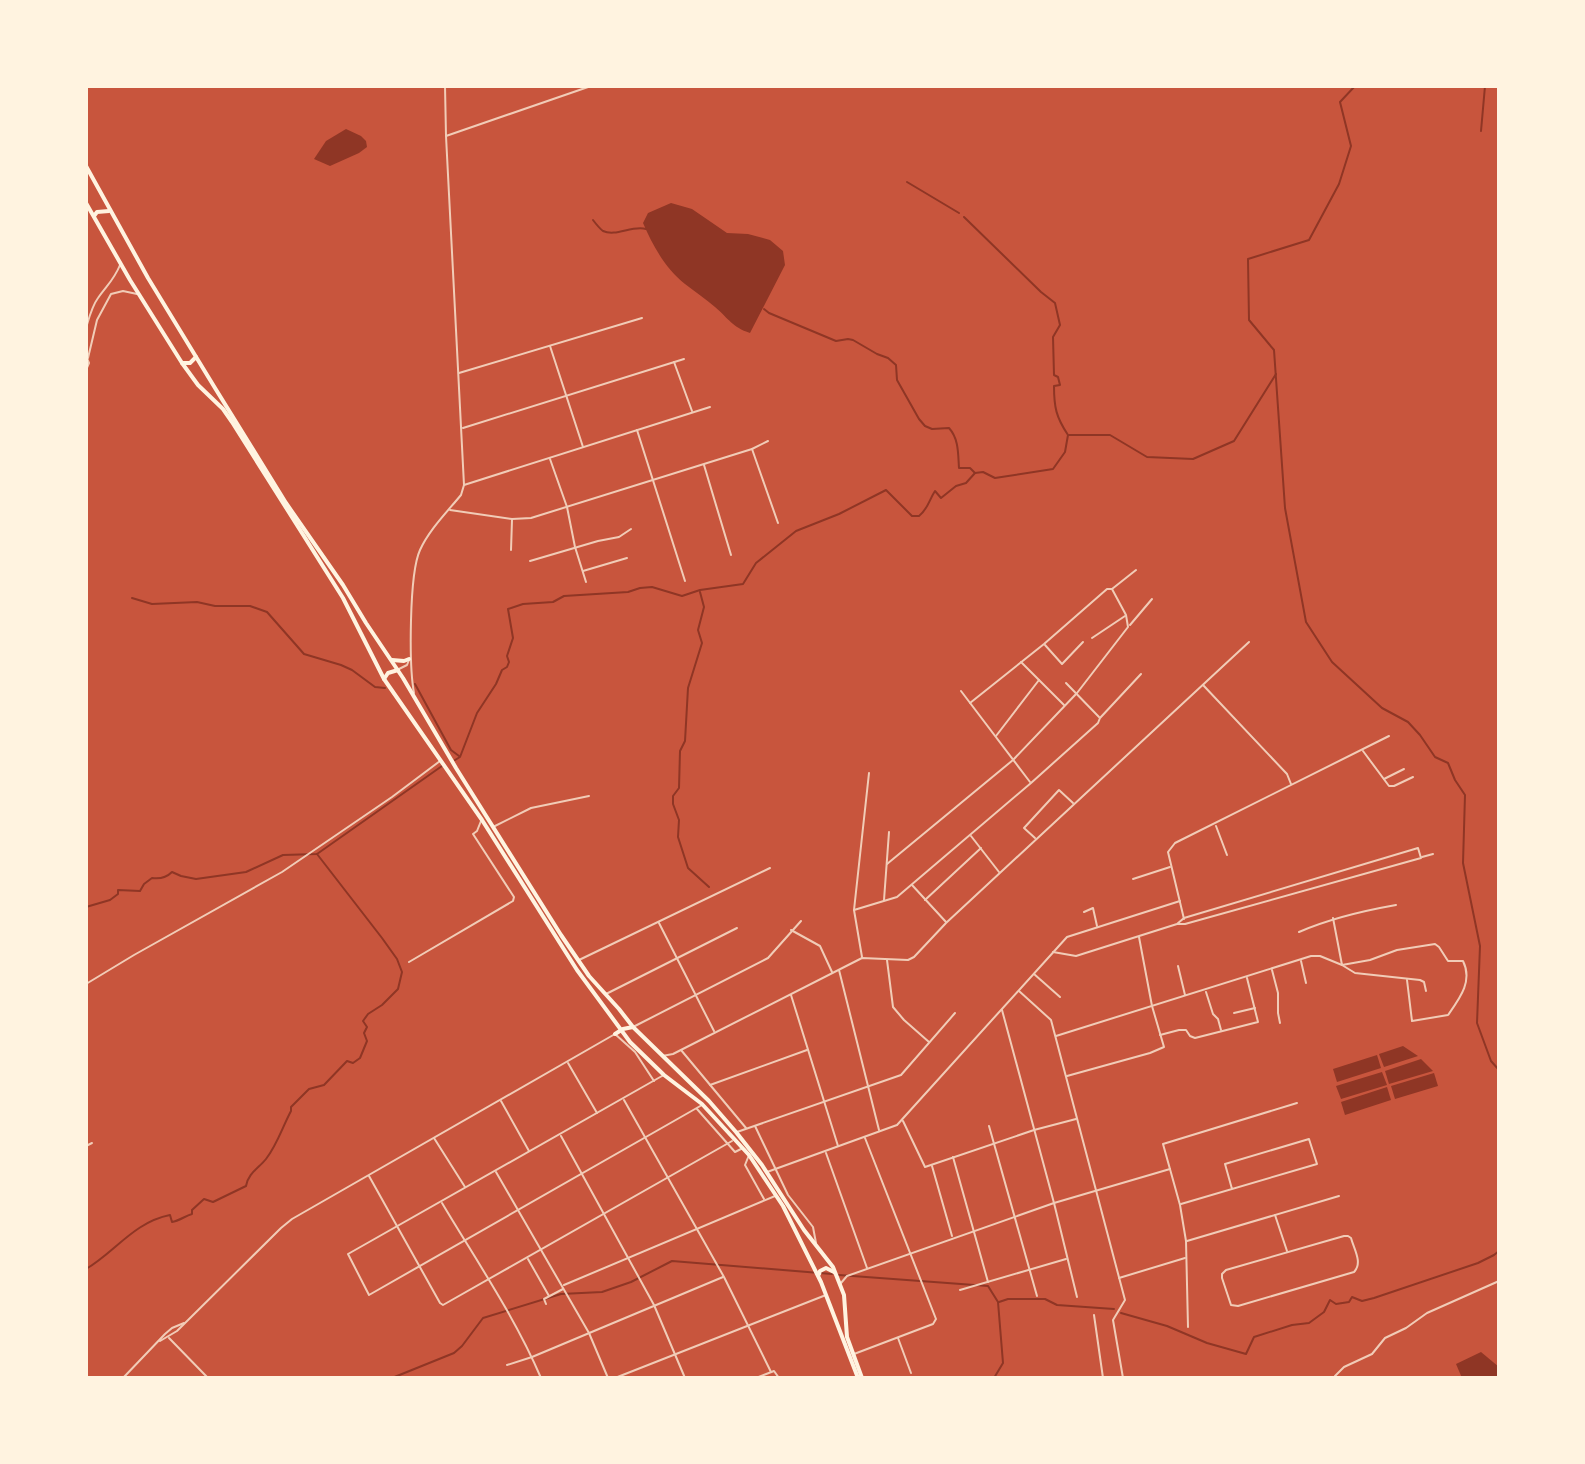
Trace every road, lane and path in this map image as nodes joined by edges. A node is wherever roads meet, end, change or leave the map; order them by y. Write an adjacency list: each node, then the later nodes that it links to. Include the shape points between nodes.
1 (445, 86): 3 (street)
2 (589, 86): 3 (street)
3 (446, 136): 19 (street)
4 (86, 166): 6 (highway)
5 (86, 203): 7 (highway)
6 (109, 211): 7 (highway); 14 (highway)
7 (94, 217): 8 (highway)
8 (121, 264): 9 (highway); 11 (street)
9 (141, 295): 13 (street, via 111,294); 17 (highway)
10 (642, 318): 12 (street)
11 (86, 328)
12 (550, 345): 19 (street); 20 (street)
13 (87, 357): 18 (street)
14 (196, 357): 17 (highway); 55 (highway)
15 (684, 359): 16 (street)
16 (674, 362): 20 (street); 22 (street)
17 (182, 363): 59 (highway, via 232,422 343,598)
18 (86, 370)
19 (459, 373): 23 (street)
20 (566, 396): 23 (street); 26 (street)
21 (710, 407): 22 (street)
22 (693, 413): 24 (street)
23 (462, 429): 31 (street)
24 (637, 430): 26 (street); 30 (street)
25 (768, 441): 27 (street)
26 (583, 447): 28 (street)
27 (752, 449): 29 (street); 35 (street)
28 (549, 458): 31 (street); 32 (street)
29 (704, 464): 30 (street); 39 (street)
30 (653, 480): 32 (street); 44 (street)
31 (464, 485): 33 (street)
32 (567, 507): 34 (street); 37 (street)
33 (449, 510): 34 (street); 54 (street, via 417,560)
34 (512, 519): 38 (street)
35 (778, 523)
36 (631, 529): 37 (street)
37 (575, 547): 41 (street); 43 (street)
38 (511, 550)
39 (731, 555)
40 (627, 558): 43 (street)
41 (530, 561)
42 (1136, 570): 46 (street)
43 (583, 571): 45 (street)
44 (685, 581)
45 (586, 582)
46 (1112, 589): 48 (street); 53 (street)
47 (1152, 599): 49 (street)
48 (1126, 615): 49 (street); 50 (street)
49 (1128, 627): 64 (street)
50 (1092, 638)
51 (1083, 642): 53 (street, via 1062,664)
52 (1249, 642): 62 (street)
53 (1044, 644): 56 (street)
54 (410, 657): 55 (highway); 57 (street); 65 (street)
55 (390, 659): 57 (highway)
56 (1021, 662): 60 (street); 66 (street)
57 (398, 670): 59 (highway); 65 (highway)
58 (1141, 674): 70 (street)
59 (384, 679): 69 (highway)
60 (1039, 680): 67 (street); 71 (street)
61 (1066, 683): 64 (street)
62 (1203, 685): 81 (street, via 1287,774); 83 (street)
63 (961, 691): 66 (street)
64 (1077, 693): 67 (street); 70 (street)
65 (415, 698): 68 (highway)
66 (970, 703): 71 (street)
67 (1065, 706): 75 (street)
68 (422, 711): 69 (highway); 86 (highway)
69 (411, 718): 74 (highway)
70 (1100, 718): 80 (street)
71 (995, 736): 75 (street)
72 (1389, 736): 73 (street)
73 (1363, 750): 79 (street); 81 (street)
74 (441, 760): 84 (highway); 140 (street, via 282,872)
75 (1013, 760): 80 (street); 97 (street)
76 (1404, 769): 79 (street)
77 (869, 773): 110 (street)
78 (1413, 777): 79 (street, via 1391,787)
79 (1384, 779)
80 (1031, 783): 90 (street)
81 (1291, 786): 85 (street)
82 (589, 796): 86 (street, via 531,808)
83 (1073, 804): 91 (street); 91 (street, via 1059,790 1024,828)
84 (482, 820): 87 (street); 89 (highway)
85 (1215, 824): 94 (street); 98 (street, via 1170,847)
86 (493, 827): 129 (highway)
87 (475, 832): 89 (street); 130 (street, via 513,901)
88 (889, 832): 97 (street)
89 (490, 833): 155 (highway, via 577,970)
90 (970, 834): 92 (street); 103 (street)
91 (1036, 839): 101 (street)
92 (981, 848): 101 (street); 106 (street)
93 (1433, 854): 95 (street)
94 (1227, 855)
95 (1421, 858): 96 (street, via 1418,848); 100 (street)
96 (1372, 862): 100 (street); 104 (street)
97 (887, 864): 107 (street)
98 (1172, 866): 102 (street); 108 (street)
99 (770, 868): 115 (street)
100 (1375, 870): 105 (street)
101 (1000, 873): 116 (street)
102 (1133, 879)
103 (911, 884): 106 (street); 107 (street)
104 (1277, 891): 105 (street); 112 (street)
105 (1278, 898): 118 (street)
106 (925, 900): 116 (street)
107 (884, 901): 110 (street)
108 (1180, 901): 112 (street); 119 (street)
109 (1396, 905): 113 (street)
110 (854, 910): 125 (street)
111 (1084, 912): 119 (street, via 1093,908)
112 (1184, 918): 117 (street); 118 (street)
113 (1333, 918): 122 (street); 131 (street)
114 (801, 921): 121 (street)
115 (658, 922): 126 (street); 129 (street)
116 (946, 923): 127 (street, via 914,957)
117 (1177, 924): 118 (street); 123 (street)
118 (1185, 924)
119 (1097, 927): 124 (street, via 1067,937)
120 (737, 928): 126 (street)
121 (791, 930): 135 (street, via 820,946); 146 (street, via 768,958)
122 (1299, 932)
123 (1139, 936): 124 (street, via 1076,956); 149 (street)
124 (1053, 952): 136 (street)
125 (862, 958): 127 (street); 134 (street)
126 (677, 959): 145 (street); 146 (street)
127 (887, 959): 160 (street, via 893,1007)
128 (1301, 960): 131 (street, via 1320,956); 133 (street); 139 (street)
129 (578, 961): 145 (highway)
130 (409, 962)
131 (1342, 965): 138 (street, via 1355,973); 138 (street, via 1435,944 1448,961 1465,962 1468,974 1448,1015 1412,1021)
132 (1178, 966): 147 (street)
133 (1271, 969): 137 (street); 154 (street)
134 (839, 970): 135 (street); 172 (street)
135 (832, 974): 144 (street)
136 (1033, 974): 141 (street); 148 (street)
137 (1246, 977): 142 (street); 150 (street)
138 (1407, 979): 143 (street, via 1423,981)
139 (1306, 983)
140 (86, 984)
141 (1018, 990): 151 (street); 159 (street, via 1051,1020)
142 (1205, 990): 147 (street); 156 (street)
143 (1426, 991)
144 (791, 994): 157 (street); 162 (street)
145 (605, 995): 155 (highway, via 619,1009)
146 (695, 995): 155 (street); 157 (street)
147 (1185, 996): 149 (street)
148 (1060, 997)
149 (1152, 1006): 158 (street); 159 (street)
150 (1255, 1008): 153 (street); 156 (street, via 1258,1022)
151 (1001, 1009): 181 (street); 185 (street)
152 (955, 1013): 160 (street)
153 (1234, 1013)
154 (1280, 1023)
155 (625, 1031): 164 (highway); 165 (street); 167 (highway); 170 (street, via 620,1037)
156 (1221, 1031): 158 (street, via 1195,1038 1186,1030)
157 (715, 1033): 161 (street)
158 (1160, 1035): 169 (street, via 1164,1047)
159 (1055, 1037): 169 (street)
160 (930, 1043): 172 (street, via 901,1075)
161 (681, 1050): 163 (street); 171 (street)
162 (808, 1050): 171 (street); 175 (street)
163 (673, 1054): 164 (street); 166 (street)
164 (661, 1055): 166 (highway)
165 (567, 1061): 173 (street); 179 (street)
166 (671, 1064): 168 (highway); 188 (highway)
167 (656, 1068): 168 (highway); 170 (street)
168 (664, 1075): 170 (street); 177 (highway)
169 (1065, 1077): 180 (street)
170 (654, 1081): 174 (street)
171 (710, 1085): 184 (street)
172 (868, 1086): 175 (street); 186 (street)
173 (500, 1099): 189 (street); 199 (street)
174 (624, 1099): 179 (street); 190 (street)
175 (824, 1102): 182 (street); 196 (street)
176 (1297, 1103): 203 (street, via 1163,1144)
177 (702, 1104): 178 (street); 188 (highway)
178 (696, 1108): 190 (street); 193 (street)
179 (597, 1114): 187 (street)
180 (1076, 1119): 185 (street); 212 (street)
181 (902, 1120): 186 (street); 202 (street, via 925,1167)
182 (755, 1126): 184 (street); 204 (street)
183 (989, 1126): 194 (street)
184 (747, 1129): 188 (street)
185 (1034, 1130): 194 (street); 217 (street)
186 (880, 1132): 191 (street)
187 (561, 1135): 199 (street); 207 (street)
188 (736, 1136): 193 (street); 197 (highway); 206 (highway)
189 (433, 1137): 208 (street); 210 (street)
190 (646, 1137): 207 (street); 209 (street)
191 (865, 1137): 196 (street); 234 (street)
192 (92, 1143): 195 (street)
193 (727, 1143): 197 (street, via 735,1152); 209 (street)
194 (993, 1143): 201 (street); 222 (street)
195 (86, 1146)
196 (838, 1147): 198 (street)
197 (743, 1148): 200 (highway)
198 (826, 1151): 204 (street); 240 (street)
199 (530, 1152): 205 (street)
200 (749, 1155): 213 (highway); 215 (street, via 745,1165)
201 (953, 1157): 202 (street); 226 (street)
202 (931, 1164): 228 (street)
203 (1170, 1169): 212 (street); 218 (street)
204 (775, 1170): 206 (street); 225 (street)
205 (496, 1171): 210 (street); 219 (street)
206 (767, 1172): 227 (highway)
207 (582, 1174): 219 (street); 220 (street)
208 (369, 1175): 223 (street); 264 (street, via 284,1225 176,1333)
209 (669, 1178): 220 (street); 224 (street)
210 (466, 1188): 216 (street)
211 (1232, 1189): 211 (street, via 1317,1164 1309,1139 1225,1164); 218 (street)
212 (1095, 1190): 217 (street); 246 (street)
213 (776, 1195): 215 (street); 243 (highway)
214 (1339, 1196): 221 (street)
215 (765, 1200): 224 (street)
216 (441, 1202): 223 (street); 229 (street)
217 (1054, 1203): 222 (street); 238 (street)
218 (1180, 1205): 230 (street)
219 (519, 1209): 229 (street); 232 (street)
220 (604, 1214): 232 (street); 236 (street)
221 (1275, 1215): 230 (street); 233 (street)
222 (1014, 1217): 226 (street); 241 (street)
223 (397, 1226): 239 (street); 239 (street, via 348,1254 369,1295)
224 (698, 1229): 236 (street); 245 (street)
225 (815, 1231): 227 (street); 231 (street)
226 (974, 1231): 228 (street); 249 (street)
227 (810, 1238): 231 (highway)
228 (952, 1239): 234 (street)
229 (464, 1240): 239 (street); 247 (street)
230 (1186, 1241): 237 (street)
231 (817, 1248): 242 (highway)
232 (542, 1250): 235 (street); 251 (street)
233 (1287, 1252): 233 (street, via 1226,1270 1222,1274 1231,1305 1358,1269 1348,1236)
234 (910, 1253): 240 (street); 265 (street, via 936,1322)
235 (527, 1258): 247 (street); 254 (street)
236 (629, 1258): 251 (street); 259 (street)
237 (1187, 1258): 246 (street); 262 (street)
238 (1067, 1259): 241 (street); 256 (street)
239 (419, 1266): 247 (street, via 443,1305)
240 (868, 1269): 244 (street)
241 (1029, 1270): 249 (street); 255 (street)
242 (836, 1273): 243 (highway, via 826,1268); 244 (street); 250 (highway)
243 (819, 1276): 257 (highway)
244 (847, 1276): 250 (street)
245 (724, 1277): 259 (street); 261 (street)
246 (1119, 1278): 282 (street, via 1125,1300 1113,1320)
247 (489, 1280): 268 (street)
248 (1499, 1281): 283 (street, via 1388,1336 1372,1354 1344,1367)
249 (988, 1282): 252 (street)
250 (840, 1284): 253 (highway)
251 (563, 1287): 254 (street); 263 (street)
252 (960, 1290)
253 (844, 1295): 257 (highway); 267 (highway)
254 (549, 1296): 258 (street)
255 (1037, 1296)
256 (1077, 1297)
257 (832, 1299): 261 (street); 280 (highway)
258 (546, 1304)
259 (654, 1305): 263 (street); 266 (street)
260 (1094, 1315): 281 (street)
261 (748, 1325): 266 (street); 270 (street)
262 (1188, 1327)
263 (589, 1333): 268 (street); 275 (street)
264 (167, 1336): 272 (street); 273 (street)
265 (898, 1338): 267 (street); 271 (street)
266 (675, 1354): 276 (street); 277 (street)
267 (853, 1354): 280 (highway)
268 (532, 1357): 269 (street); 274 (street)
269 (507, 1365)
270 (772, 1372): 278 (street); 279 (street)
271 (911, 1373)
272 (123, 1378)
273 (208, 1378)
274 (541, 1378)
275 (608, 1378)
276 (615, 1378)
277 (685, 1378)
278 (756, 1378)
279 (779, 1378)
280 (860, 1378)
281 (1103, 1378)
282 (1123, 1378)
283 (1335, 1378)

